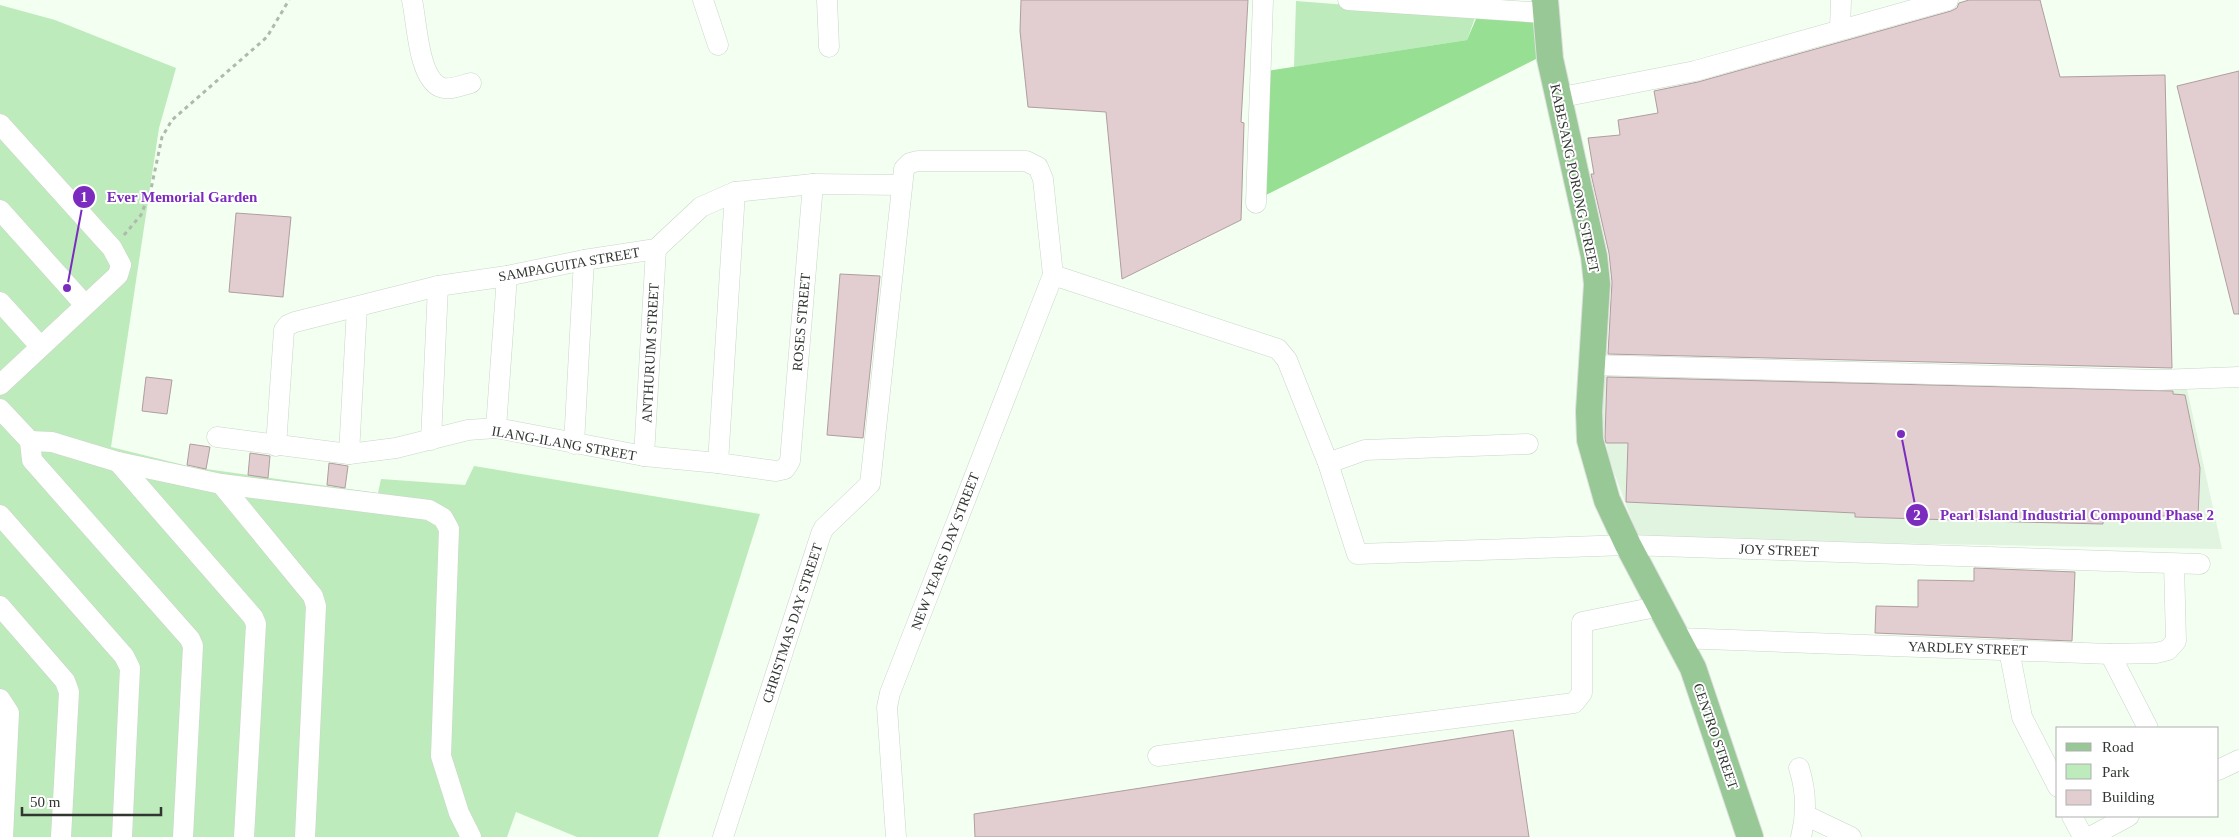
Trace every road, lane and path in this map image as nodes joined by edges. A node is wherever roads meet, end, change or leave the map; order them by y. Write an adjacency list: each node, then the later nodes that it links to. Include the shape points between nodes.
1 (289, 0): 21 (path, via 267,37 172,120 162,137 151,189 141,215)
2 (412, 0): 13 (street, via 423,65 430,78 442,88)
3 (703, 0): 11 (street)
4 (827, 0): 12 (street)
5 (1263, 0): 19 (street)
6 (1348, 0): 9 (street)
7 (1841, 0): 10 (street)
8 (1948, 0): 10 (street)
9 (1545, 6): 14 (main road, KABESANG PORONG STREET)
10 (1840, 29): 14 (street, via 1695,71)
11 (718, 45)
12 (829, 47)
13 (471, 83)
14 (1557, 98): 31 (main road, KABESANG PORONG STREET, via 1594,256 1597,284)
15 (0, 124): 21 (street)
16 (813, 184): 17 (street, SAMPAGUITA STREET); 18 (street, SAMPAGUITA STREET); 44 (street, ROSES STREET)
17 (901, 185): 24 (street, CHRISTMAS DAY STREET, via 904,168 918,161 1026,161 1038,167 1043,179); 75 (street, CHRISTMAS DAY STREET, via 870,484 821,534)
18 (735, 192): 22 (street, SAMPAGUITA STREET, via 701,207); 46 (street)
19 (1256, 203)
20 (0, 210): 28 (street)
21 (112, 248): 28 (street, via 121,265 118,275)
22 (656, 249): 23 (street, SAMPAGUITA STREET); 43 (street, ANTHURUIM STREET)
23 (584, 260): 25 (street, SAMPAGUITA STREET); 39 (street)
24 (1053, 275): 47 (street, via 1278,349 1287,360); 76 (street, NEW YEARS DAY STREET, via 886,707)
25 (507, 276): 26 (street, SAMPAGUITA STREET); 35 (street)
26 (438, 286): 29 (street, SAMPAGUITA STREET); 37 (street)
27 (0, 302): 30 (street)
28 (85, 305): 30 (street)
29 (357, 307): 41 (street, SAMPAGUITA STREET, via 295,322 284,330); 42 (street)
30 (40, 346): 33 (street)
31 (1592, 365): 32 (street, via 2158,380); 50 (main road, KABESANG PORONG STREET, via 1590,440 1607,500)
32 (2239, 377)
33 (0, 385)
34 (0, 410): 38 (street)
35 (496, 428): 37 (street, ILANG-ILANG STREET, via 468,430); 39 (street, ILANG-ILANG STREET)
36 (217, 437): 41 (street, ILANG-ILANG STREET)
37 (432, 440): 42 (street, ILANG-ILANG STREET)
38 (30, 441): 45 (street, via 52,442); 71 (street, via 32,460 193,646)
39 (574, 444): 43 (street, ILANG-ILANG STREET)
40 (1528, 444): 47 (street, via 1365,450)
41 (276, 446): 42 (street, ILANG-ILANG STREET)
42 (349, 454)
43 (644, 456): 46 (street, ILANG-ILANG STREET)
44 (790, 461): 46 (street, ILANG-ILANG STREET, via 785,469 776,471)
45 (118, 462): 48 (street); 72 (street, via 256,624)
46 (718, 463)
47 (1328, 463): 50 (street, JOY STREET, via 1357,554)
48 (221, 484): 73 (street, via 313,596 316,606); 74 (street, via 429,510 443,518 449,529 441,756 459,813)
49 (0, 515): 70 (street, via 124,656 130,668)
50 (1628, 546): 51 (street, JOY STREET); 54 (main road, KABESANG PORONG STREET)
51 (2174, 564): 52 (street, JOY STREET); 57 (street, YARDLEY STREET, via 2176,641 2168,650 2156,653)
52 (2200, 564)
53 (0, 606): 69 (street, via 65,681 69,692)
54 (1661, 606): 55 (main road, KABESANG PORONG STREET); 60 (street, via 1582,622 1582,693 1574,702)
55 (1678, 638): 56 (street, YARDLEY STREET); 77 (main road, CENTRO STREET, via 1693,668)
56 (2009, 650): 57 (street, YARDLEY STREET); 64 (street, via 2022,717)
57 (2110, 654): 59 (street)
58 (0, 699): 68 (street, via 9,713)
59 (2147, 727)
60 (1158, 756)
61 (2239, 760): 63 (street)
62 (1799, 768): 65 (street, via 1804,784)
63 (2219, 770)
64 (2056, 784)
65 (1805, 815): 78 (street); 79 (street)
66 (2073, 817): 80 (street)
67 (2127, 817): 81 (street)
68 (3, 837)
69 (61, 837)
70 (122, 837)
71 (183, 837)
72 (244, 837)
73 (304, 837)
74 (471, 837)
75 (723, 837)
76 (896, 837)
77 (1750, 837)
78 (1801, 837)
79 (1851, 837)
80 (2083, 837)
81 (2090, 837)

